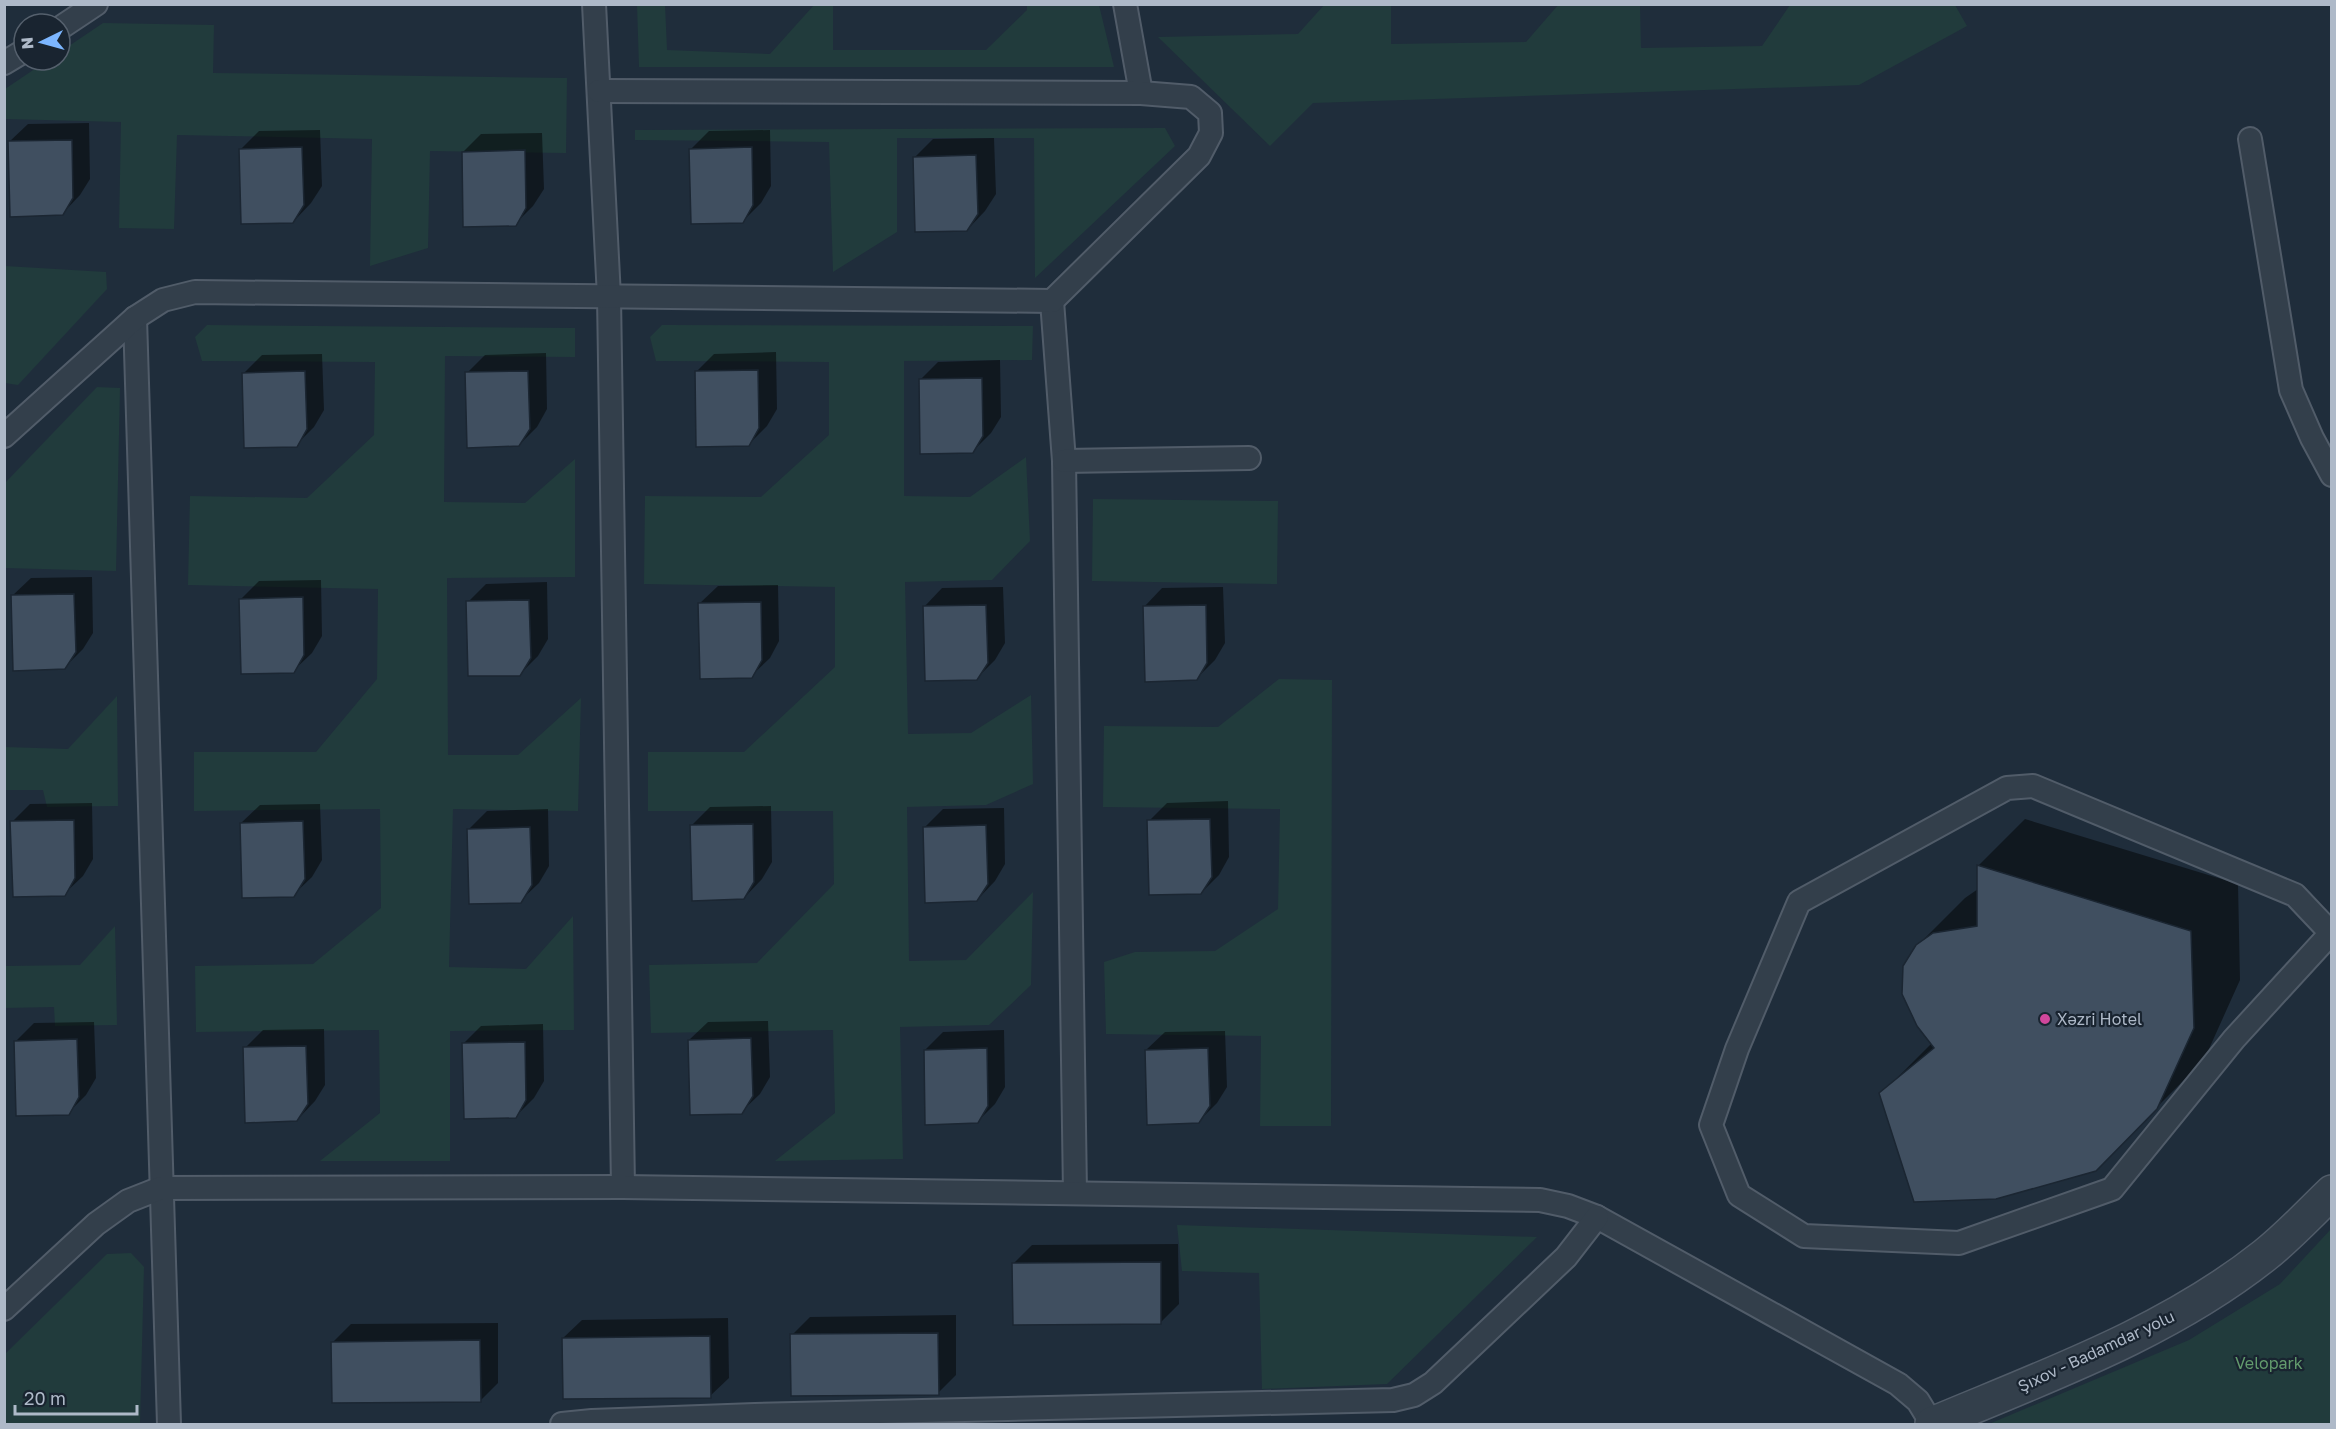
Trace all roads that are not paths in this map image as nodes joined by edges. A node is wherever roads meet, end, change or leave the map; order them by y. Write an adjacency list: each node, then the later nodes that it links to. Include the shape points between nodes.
1 (96, 4): 4 (lane)
2 (594, 4): 5 (lane)
3 (1125, 4): 6 (lane)
4 (72, 20)
5 (599, 91): 6 (lane); 8 (lane)
6 (1141, 93): 9 (lane, via 1191,97 1210,113 1211,133 1199,156)
7 (2250, 139): 14 (lane, via 2291,390)
8 (609, 297): 9 (lane); 10 (lane, via 195,292 163,300); 16 (lane)
9 (1052, 301): 13 (lane)
10 (135, 318): 11 (lane); 17 (lane)
11 (4, 436)
12 (1249, 459): 13 (lane)
13 (1064, 461): 19 (lane)
14 (2331, 475)
15 (2331, 932): 15 (lane, via 2234,1039 2112,1189 1959,1243 1804,1236 1739,1195 1711,1125 1737,1049 1799,902 2007,788 2033,786 2295,895)
16 (623, 1187): 17 (lane); 19 (lane)
17 (161, 1188): 21 (lane, via 128,1201 96,1224); 22 (lane)
18 (2331, 1192): 24 (street, Şıxov - Badamdar yolu, via 2266,1254 2174,1316)
19 (1075, 1193): 20 (lane, via 1539,1200)
20 (1597, 1217): 23 (lane, via 1566,1257 1433,1383 1414,1395 1393,1401 755,1415); 24 (lane, via 1898,1384 1918,1401)
21 (4, 1309)
22 (169, 1425)
23 (562, 1425)
24 (1932, 1425)

